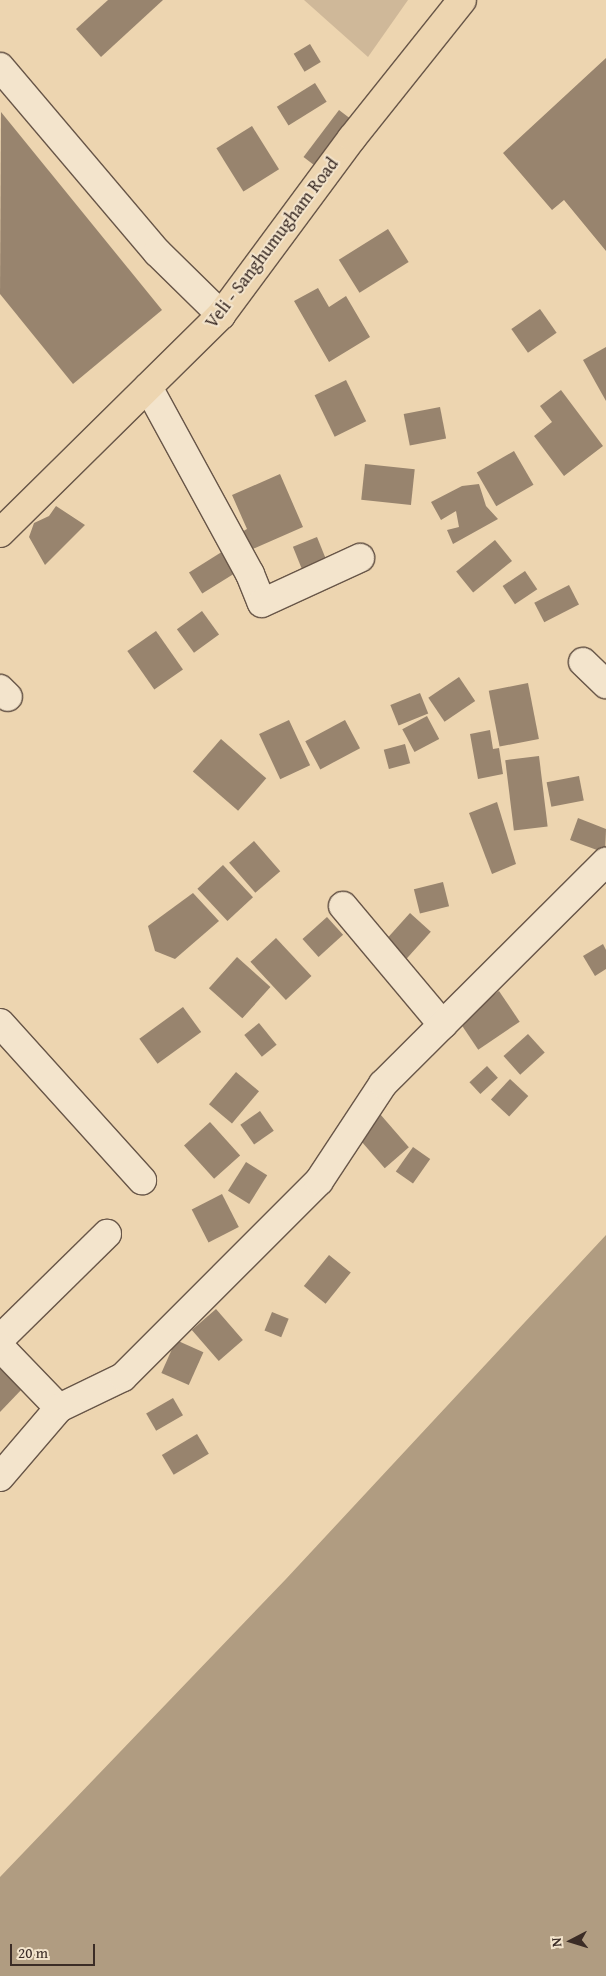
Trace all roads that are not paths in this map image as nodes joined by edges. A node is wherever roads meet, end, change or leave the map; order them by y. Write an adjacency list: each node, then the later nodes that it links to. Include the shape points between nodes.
1 (462, 0): 3 (main road, Veli - Sanghumugham Road, via 352,138)
2 (0, 67): 3 (street, via 157,252)
3 (221, 315): 4 (main road, Veli - Sanghumugham Road)
4 (148, 387): 5 (main road, Veli - Sanghumugham Road); 6 (street, via 245,565 262,603)
5 (0, 533)
6 (360, 558)
7 (583, 662): 8 (street)
8 (606, 684)
9 (606, 862): 12 (street)
10 (343, 906): 12 (street)
11 (0, 1023): 13 (street)
12 (443, 1025): 17 (street, via 383,1084 319,1181 148,1353 123,1377)
13 (142, 1180)
14 (106, 1234): 15 (street)
15 (0, 1339)
16 (0, 1347): 17 (street)
17 (59, 1408): 18 (street)
18 (0, 1477)

